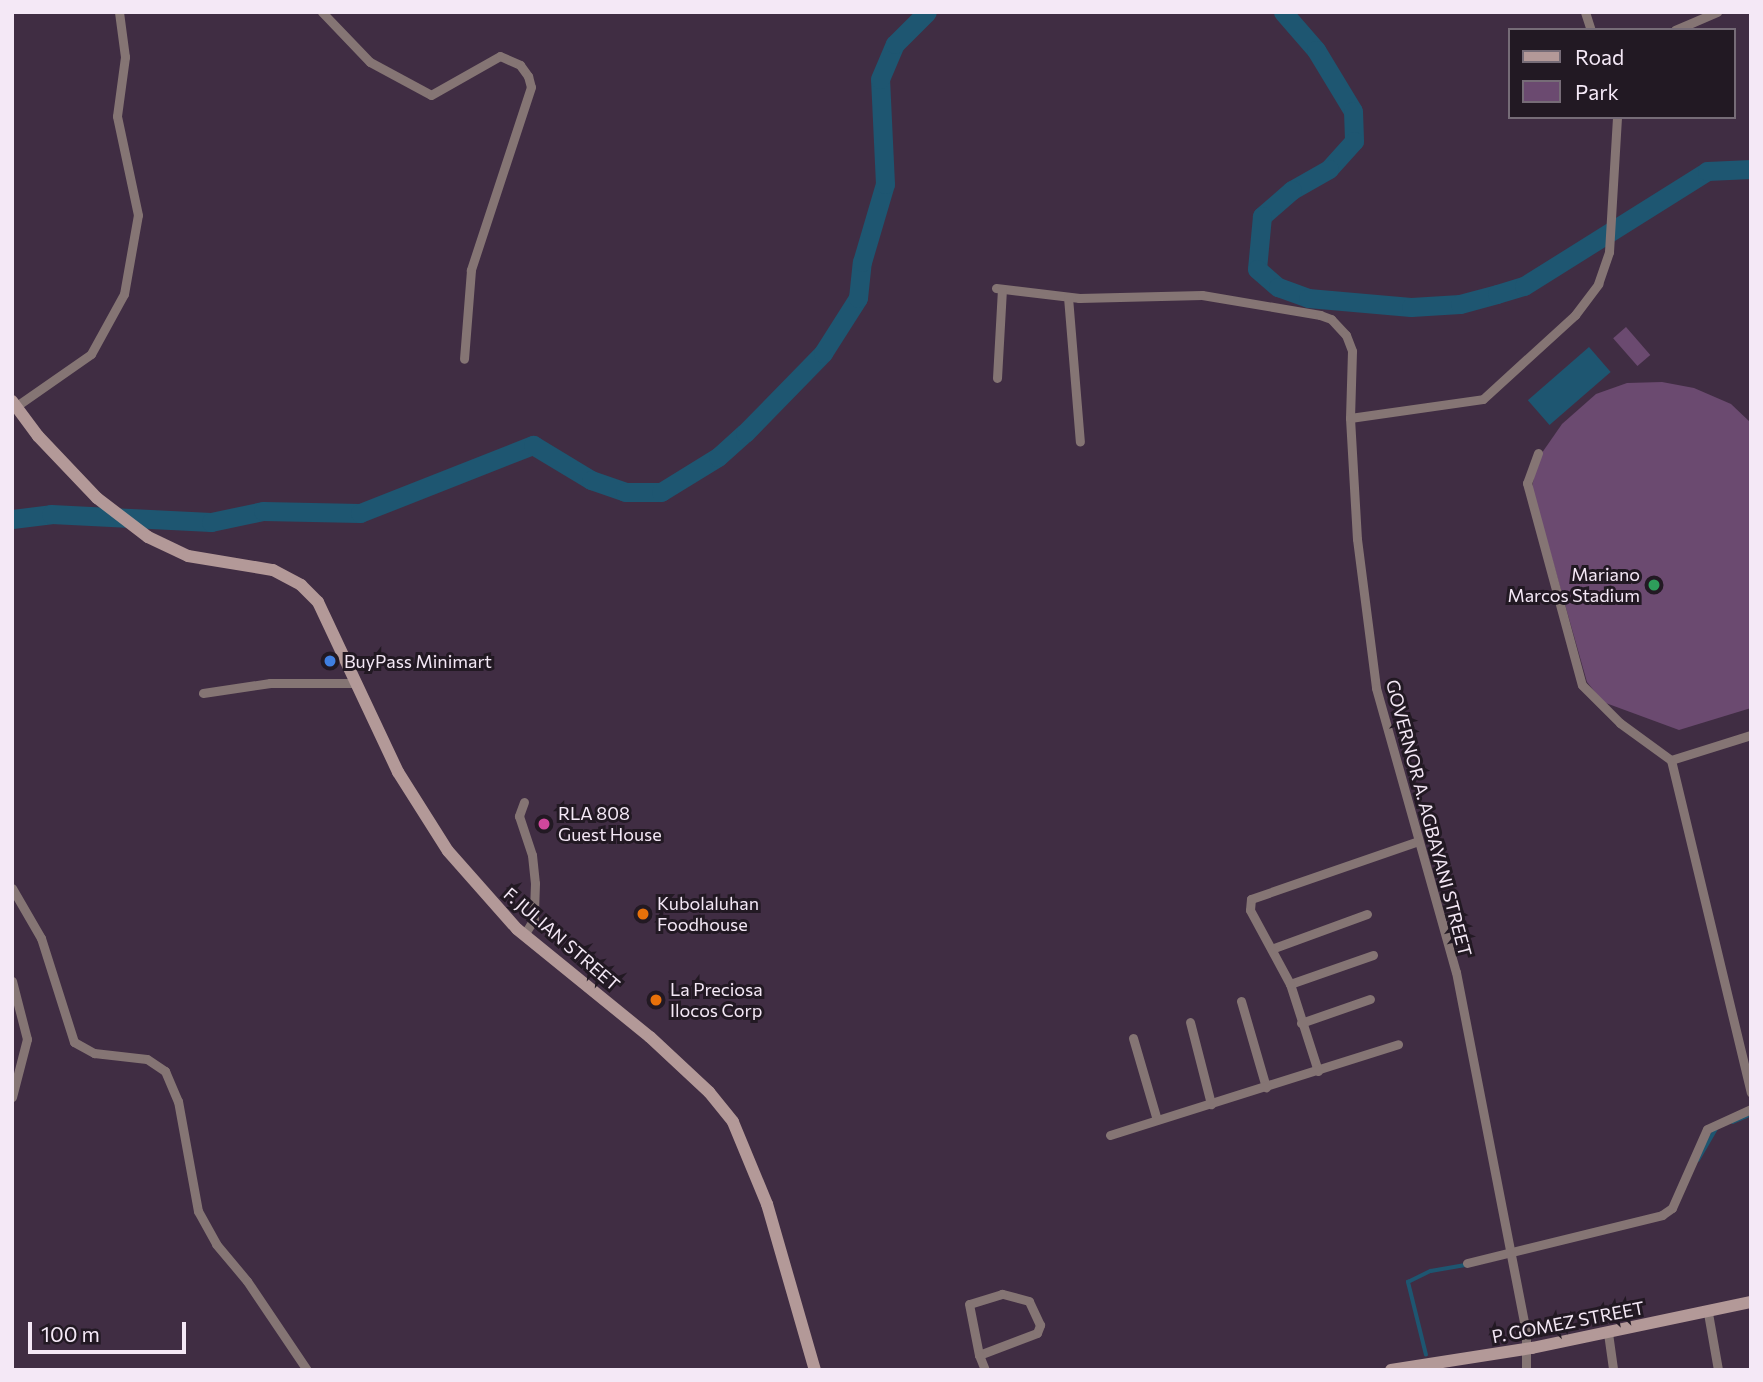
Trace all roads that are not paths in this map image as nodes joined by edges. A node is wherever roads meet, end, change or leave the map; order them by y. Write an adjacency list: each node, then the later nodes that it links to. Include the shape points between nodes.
1 (119, 12): 9 (street, via 125,57 117,116 138,215 124,294 91,354)
2 (323, 12): 7 (street, via 370,62 431,95 500,56 520,65 528,76 527,99 471,270)
3 (1717, 12): 4 (street)
4 (1680, 28)
5 (1617, 119): 10 (street, via 1612,234 1600,280 1586,301 1483,399)
6 (1068, 297): 8 (street, GOVERNOR A. AGBAYANI STREET, via 999,289); 10 (street, GOVERNOR A. AGBAYANI STREET, via 1202,295 1331,319 1346,335 1352,351); 11 (street)
7 (464, 359)
8 (997, 378)
9 (15, 403): 13 (street, F. JULIAN STREET, via 38,436 96,498 148,537 188,556 273,570 301,585 318,602)
10 (1350, 418): 18 (street, GOVERNOR A. AGBAYANI STREET, via 1357,539 1376,688)
11 (1080, 442)
12 (1538, 453): 16 (street, via 1527,483 1582,685 1620,723)
13 (356, 682): 14 (street, via 270,683); 21 (street, F. JULIAN STREET, via 398,772 442,842)
14 (203, 694)
15 (1751, 735): 16 (street)
16 (1671, 760): 34 (street)
17 (524, 802): 21 (street, via 519,816 532,855 535,883 534,919)
18 (1416, 842): 22 (street, via 1251,899 1250,910); 40 (street, GOVERNOR A. AGBAYANI STREET, via 1455,972)
19 (12, 888): 47 (street, via 41,938 74,1042 94,1053 147,1059 165,1071 178,1101 198,1211)
20 (1367, 914): 22 (street)
21 (524, 935): 48 (street, F. JULIAN STREET, via 650,1037 709,1092 733,1122 767,1203)
22 (1274, 948): 25 (street)
23 (1373, 954): 25 (street)
24 (12, 981): 35 (street, via 27,1052)
25 (1290, 984): 29 (street)
26 (1370, 999): 29 (street)
27 (1241, 1001): 33 (street)
28 (1190, 1022): 36 (street)
29 (1301, 1023): 32 (street)
30 (1133, 1038): 38 (street)
31 (1398, 1044): 32 (street)
32 (1318, 1071): 33 (street)
33 (1266, 1087): 36 (street)
34 (1751, 1091)
35 (12, 1097)
36 (1211, 1104): 38 (street)
37 (1751, 1109): 40 (street, via 1707,1129 1672,1208 1662,1215)
38 (1157, 1120): 39 (street)
39 (1110, 1135)
40 (1510, 1252): 41 (street); 45 (street, GOVERNOR A. AGBAYANI STREET)
41 (1467, 1263)
42 (1751, 1302): 43 (street, P. GOMEZ STREET)
43 (1708, 1312): 44 (street, P. GOMEZ STREET); 53 (street)
44 (1608, 1333): 45 (street, P. GOMEZ STREET); 52 (street)
45 (1528, 1349): 50 (street, P. GOMEZ STREET); 51 (street, GOVERNOR A. AGBAYANI STREET)
46 (979, 1355): 46 (street, via 1037,1333 1040,1325 1029,1301 1002,1294 969,1304); 49 (street)
47 (307, 1370)
48 (815, 1370)
49 (985, 1370)
50 (1391, 1370)
51 (1526, 1370)
52 (1613, 1370)
53 (1718, 1370)

